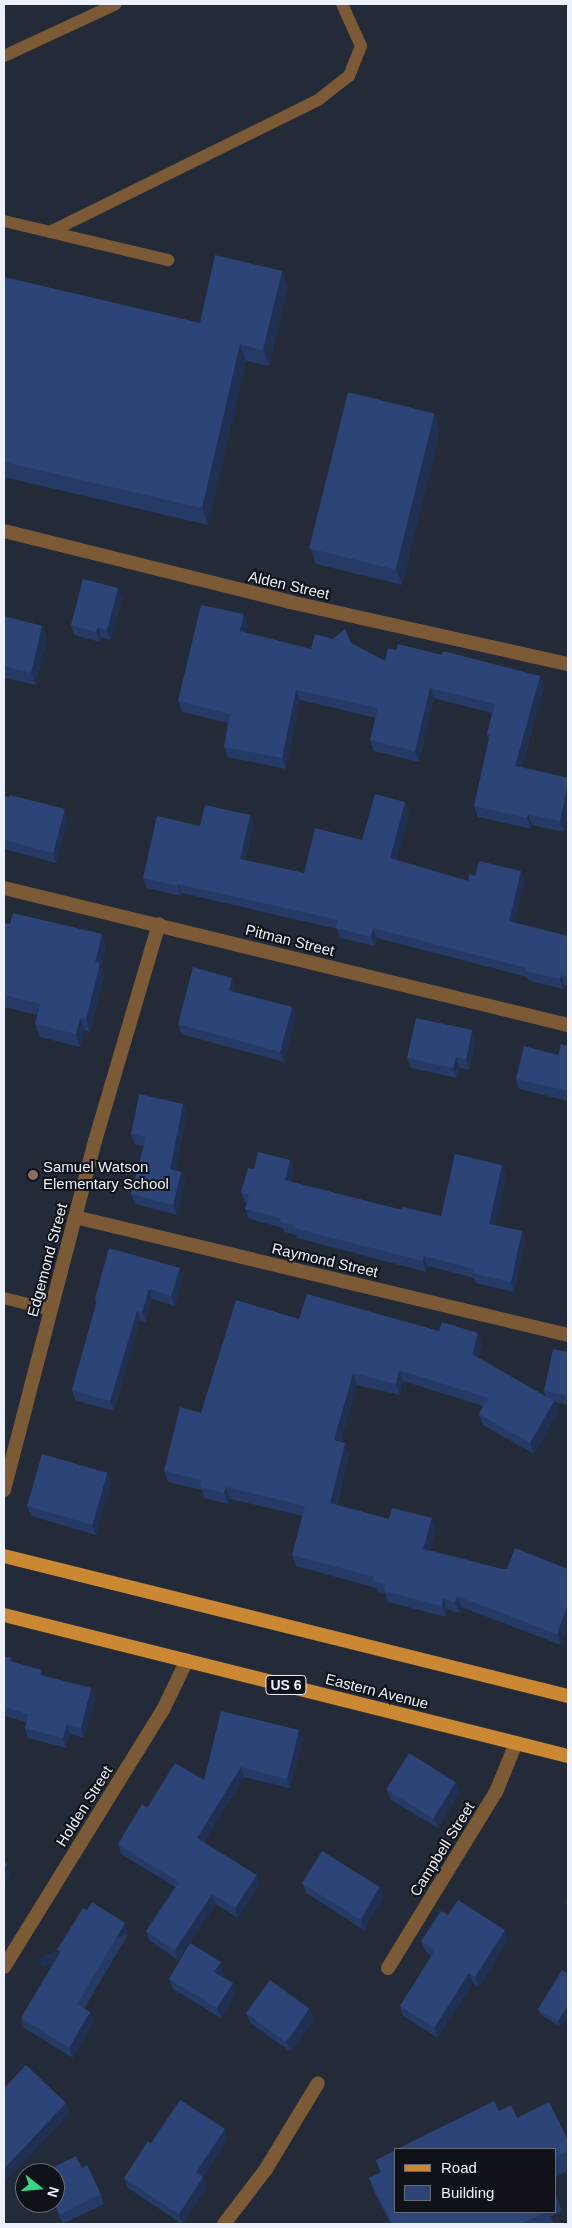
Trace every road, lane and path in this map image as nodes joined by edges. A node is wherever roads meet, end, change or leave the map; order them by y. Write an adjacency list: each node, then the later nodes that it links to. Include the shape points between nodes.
1 (116, 4): 3 (lane)
2 (342, 4): 5 (lane, via 361,46 349,76 318,100)
3 (4, 56)
4 (4, 221): 5 (lane)
5 (50, 232): 6 (lane)
6 (168, 260)
7 (4, 531): 8 (street, Alden Street, via 290,602)
8 (568, 664)
9 (4, 888): 10 (street, Pitman Street)
10 (159, 924): 11 (street, Pitman Street); 12 (street, Edgemond Street)
11 (568, 1025)
12 (75, 1217): 14 (street, Edgemond Street); 15 (street, Raymond Street)
13 (4, 1298): 14 (lane)
14 (51, 1310): 16 (street, Edgemond Street)
15 (568, 1335)
16 (4, 1490)
17 (4, 1556): 20 (main road)
18 (4, 1615): 19 (main road, Eastern Avenue / US 6)
19 (187, 1660): 21 (main road, Eastern Avenue / US 6); 23 (street, Holden Street, via 163,1710)
20 (568, 1696)
21 (516, 1743): 22 (main road, Eastern Avenue / US 6); 24 (street, Campbell Street, via 501,1784)
22 (568, 1756)
23 (4, 1967)
24 (388, 1968)
25 (318, 2082): 26 (street, via 266,2169)
26 (224, 2224)

